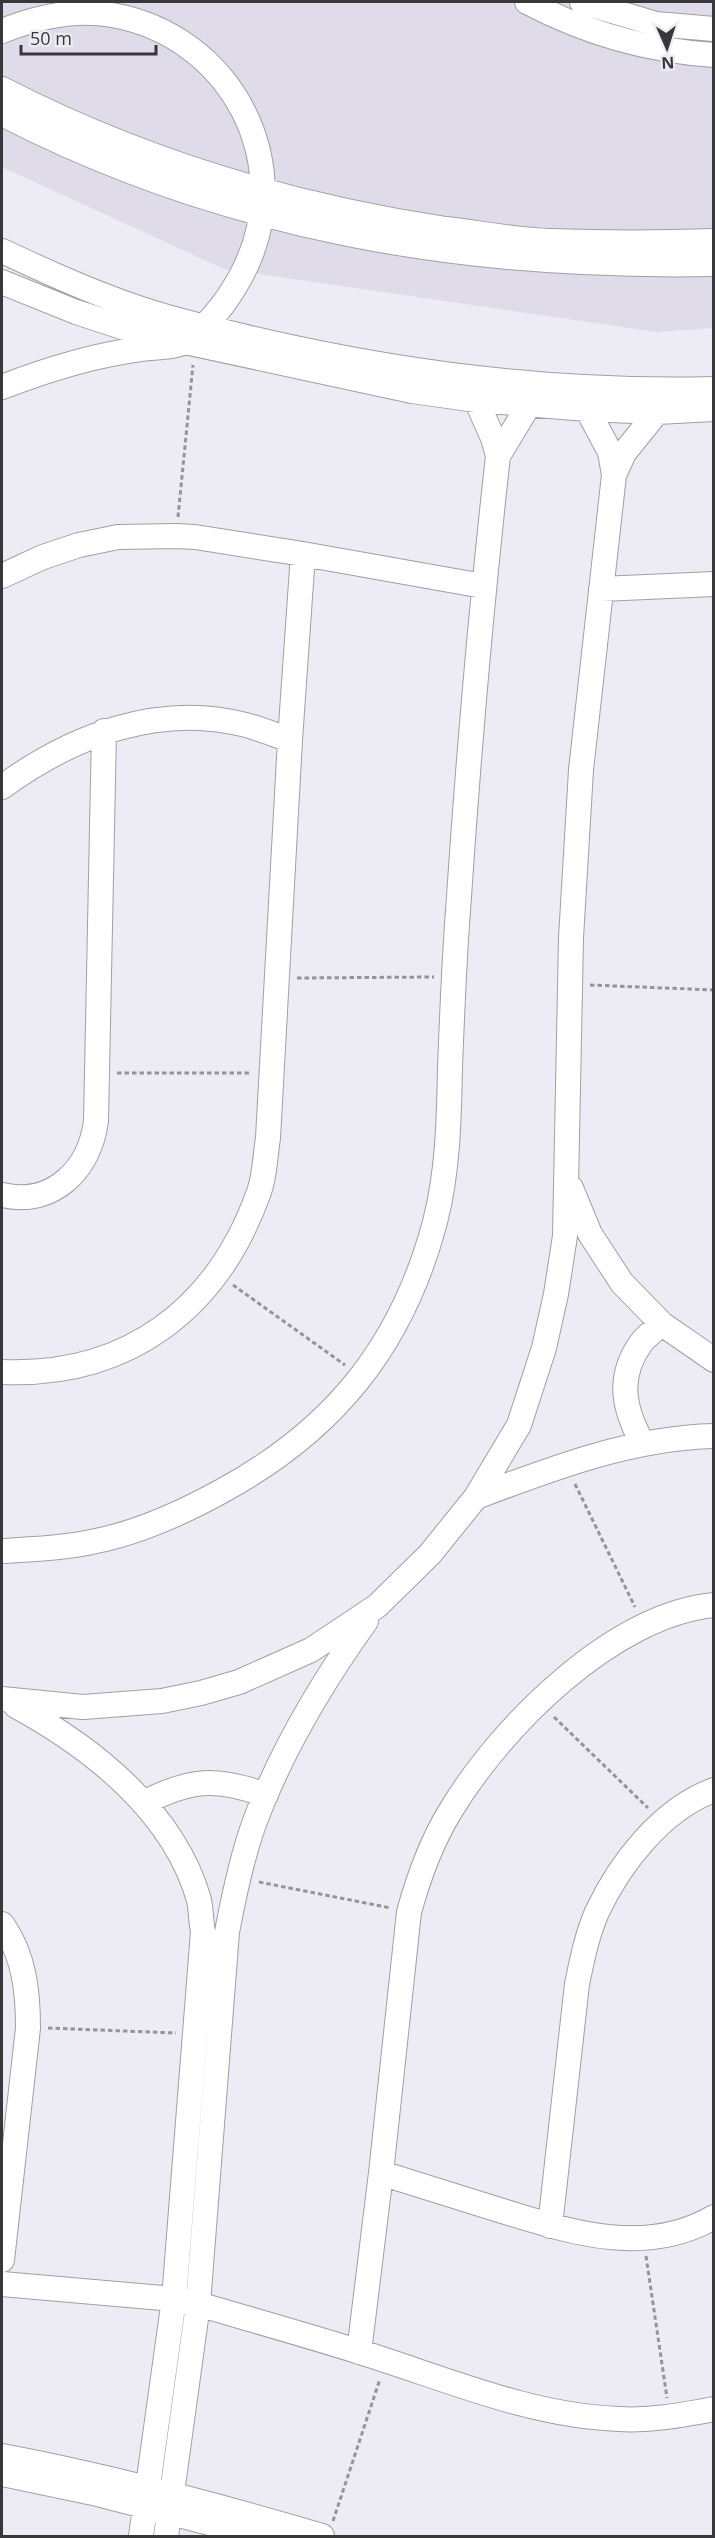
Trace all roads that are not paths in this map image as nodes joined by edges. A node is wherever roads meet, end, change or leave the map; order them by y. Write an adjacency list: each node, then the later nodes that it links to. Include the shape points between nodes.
1 (527, 2): 5 (street, via 555,17 623,40 688,54)
2 (582, 2): 3 (street, via 656,24)
3 (714, 29)
4 (2, 31): 8 (street, via 54,14 111,14 138,21 189,46 210,64 243,110 261,163)
5 (714, 55)
6 (2, 89): 8 (street, via 57,117 187,167)
7 (2, 114): 9 (street, via 46,137 177,189)
8 (263, 191): 9 (street); 10 (street, via 374,218 548,241)
9 (262, 216): 12 (street, via 375,241 460,254 542,261); 14 (street, via 251,257 231,295)
10 (714, 241)
11 (2, 251): 14 (street, via 60,279 129,305)
12 (714, 264)
13 (2, 282): 14 (street, via 134,332)
14 (194, 339): 15 (street, via 79,362); 16 (street, via 306,351 469,378 603,389); 17 (street, via 412,391)
15 (2, 387)
16 (714, 389)
17 (476, 400): 18 (street); 22 (street)
18 (530, 403): 19 (street); 22 (street)
19 (587, 409): 21 (street); 23 (street, via 610,452)
20 (714, 409): 21 (street)
21 (657, 412): 23 (street, via 624,453)
22 (498, 456): 27 (street)
23 (614, 475): 28 (street)
24 (303, 554): 25 (street, via 195,537 118,537 43,557); 27 (street); 30 (street)
25 (2, 576)
26 (714, 584): 28 (street)
27 (483, 586): 40 (street, via 453,977 445,1172 435,1221 400,1314 376,1356 346,1396 312,1431 273,1461 189,1510 144,1528 49,1549)
28 (601, 589): 32 (street, via 581,770 570,984)
29 (104, 731): 30 (street, via 151,720 198,718 245,725); 31 (street, via 62,749); 33 (street, via 94,1139 87,1156 63,1183 29,1197)
30 (290, 740): 36 (street, via 268,1138 260,1190 238,1239 218,1273 189,1306 155,1333 117,1354 75,1367 32,1373)
31 (2, 787)
32 (568, 1181): 34 (street, via 596,1244 622,1283); 39 (street, via 565,1236 544,1348 519,1425)
33 (2, 1194)
34 (662, 1324): 35 (street); 38 (street, via 641,1342 628,1366 624,1394 630,1420)
35 (714, 1360)
36 (2, 1372)
37 (714, 1436): 38 (street)
38 (644, 1444): 39 (street, via 565,1464)
39 (476, 1497): 42 (street, via 430,1554)
40 (2, 1551)
41 (714, 1605): 49 (street, via 676,1613 617,1639 514,1728 450,1812 426,1860 409,1912)
42 (377, 1606): 43 (street, via 312,1650 276,1668 201,1693 83,1707); 45 (street, via 329,1674 287,1746)
43 (3, 1699): 46 (street, via 55,1727 102,1762)
44 (714, 1790): 51 (street, via 678,1809 663,1822 614,1881 597,1913 577,1984)
45 (266, 1795): 46 (street, via 236,1785 203,1782 172,1789); 55 (street, via 239,1878 227,1932)
46 (143, 1803): 54 (street, via 178,1850 199,1901 203,1932)
47 (2, 1924): 48 (street, via 20,1957 28,1992 28,2028)
48 (11, 2096): 52 (street)
49 (381, 2173): 51 (street); 56 (street)
50 (714, 2217): 51 (street, via 674,2234 644,2240 612,2239)
51 (550, 2226)
52 (2, 2260)
53 (2, 2284): 54 (street)
54 (174, 2300): 55 (street); 60 (street)
55 (198, 2304): 56 (street); 61 (street)
56 (359, 2352): 57 (street, via 522,2404 570,2415 620,2420)
57 (714, 2409)
58 (2, 2456): 60 (street, via 98,2476)
59 (2, 2474): 60 (street, via 93,2493)
60 (146, 2498): 61 (street); 63 (street)
61 (169, 2515): 62 (street, via 227,2509); 64 (street)
62 (327, 2531)
63 (141, 2536)
64 (260, 2536)

